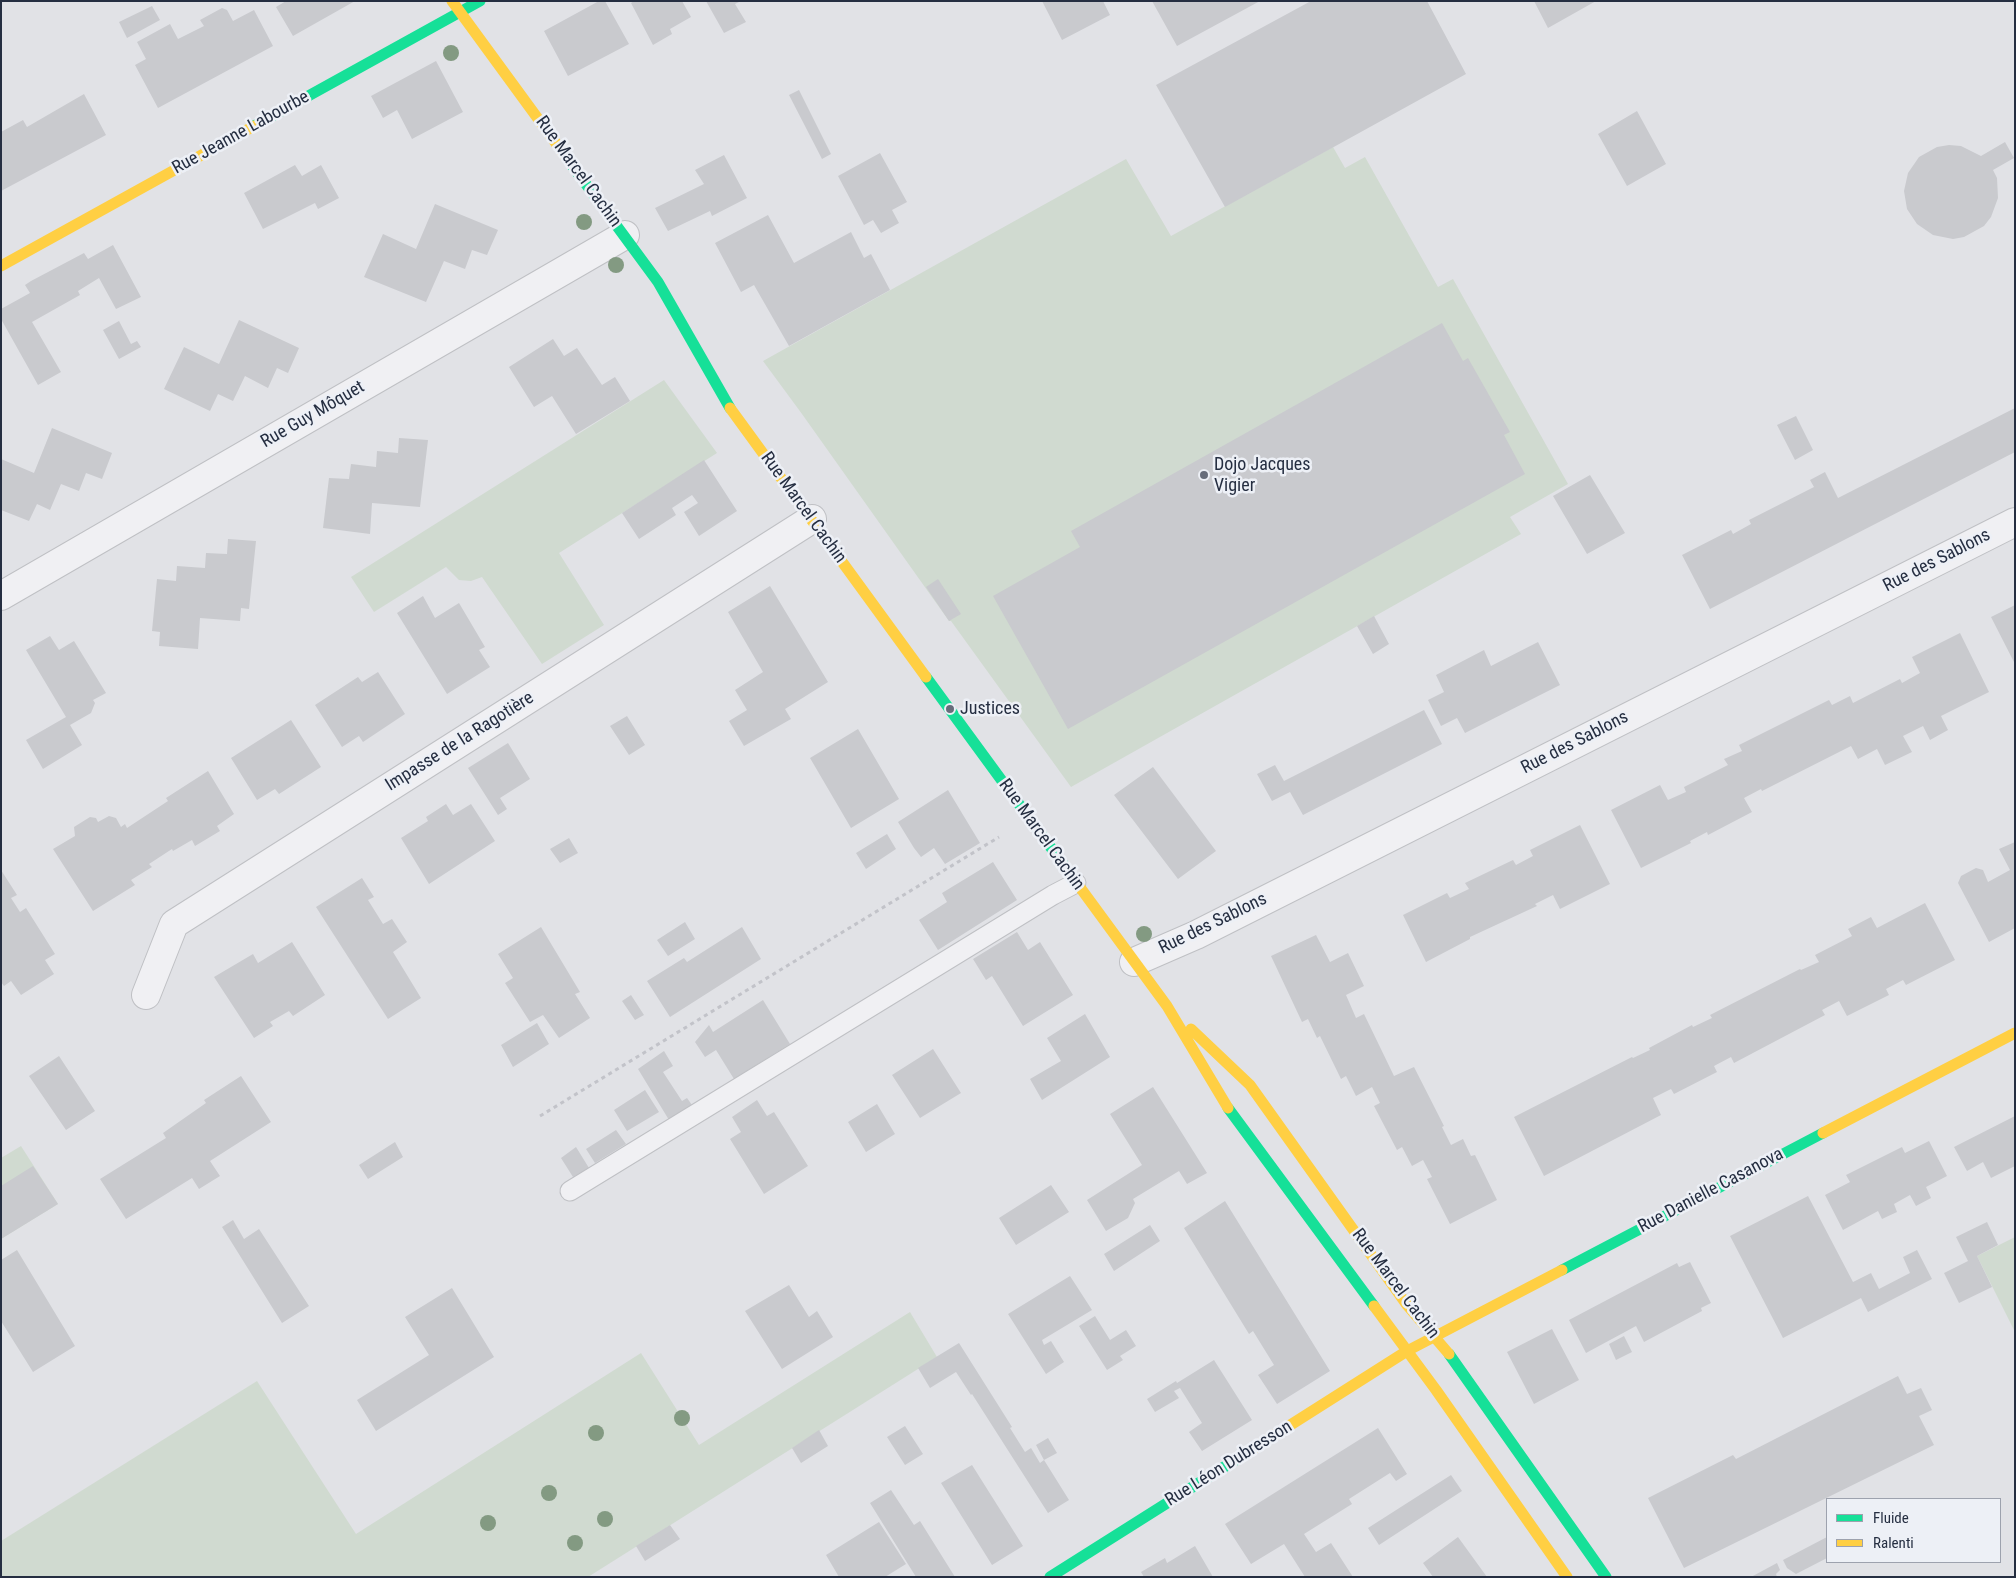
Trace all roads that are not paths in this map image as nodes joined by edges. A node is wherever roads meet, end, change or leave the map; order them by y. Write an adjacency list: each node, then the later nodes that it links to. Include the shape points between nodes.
1 (452, 1): 3 (street, Rue Marcel Cachin)
2 (480, 1): 3 (street, Rue Jeanne Labourbe)
3 (460, 12): 4 (street, Rue Marcel Cachin); 5 (street, Rue Jeanne Labourbe)
4 (625, 235): 6 (street, Rue Marcel Cachin, via 658,282 731,410); 8 (street, Rue Guy Môquet)
5 (1, 266)
6 (812, 520): 9 (street, Rue Marcel Cachin); 11 (street, Impasse de la Ragotière, via 174,924)
7 (2015, 522): 10 (street, Rue des Sablons, via 1196,934)
8 (1, 596)
9 (1076, 883): 10 (street, Rue Marcel Cachin); 14 (lane)
10 (1134, 962): 12 (street, Rue Marcel Cachin)
11 (146, 995)
12 (1167, 1006): 15 (street, Rue Marcel Cachin, via 1250,1085 1407,1305); 16 (street, Rue Marcel Cachin, via 1224,1103)
13 (2015, 1033): 15 (street, Rue Danielle Casanova)
14 (570, 1192)
15 (1435, 1336): 16 (street, Rue Danielle Casanova); 19 (street, Rue Marcel Cachin)
16 (1407, 1351): 17 (street, Rue Léon Dubresson); 18 (street, Rue Marcel Cachin)
17 (1050, 1577)
18 (1567, 1577)
19 (1606, 1577)

